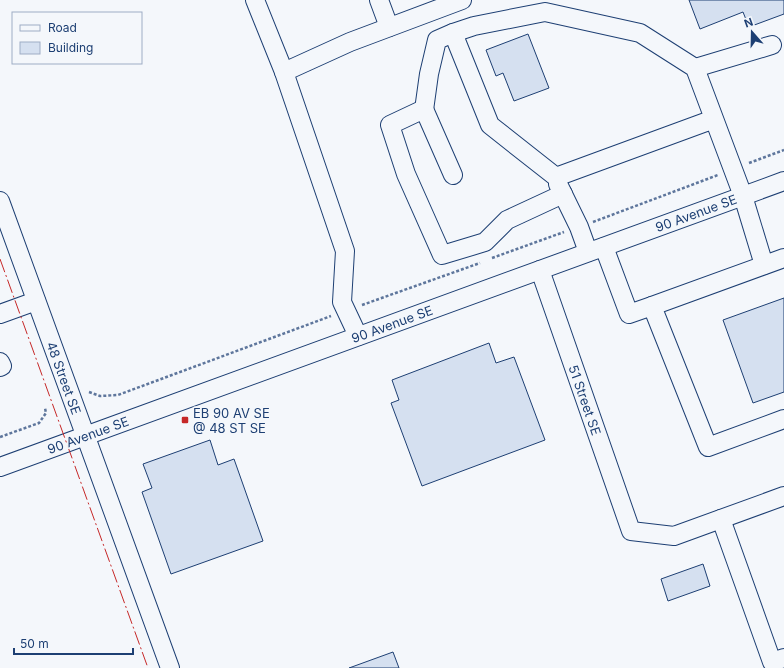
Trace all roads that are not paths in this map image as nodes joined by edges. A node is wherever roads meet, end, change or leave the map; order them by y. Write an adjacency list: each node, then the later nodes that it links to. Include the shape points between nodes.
1 (255, 0): 8 (street)
2 (380, 0): 4 (street)
3 (462, 0): 4 (street)
4 (389, 27): 8 (street)
5 (453, 33): 7 (street, via 474,26 545,12 640,33); 9 (street, via 437,40); 12 (street, via 490,125)
6 (772, 45): 7 (street)
7 (696, 68): 10 (street)
8 (284, 72): 24 (street, via 345,251 342,302)
9 (424, 110): 11 (street); 14 (street, via 390,125 406,174 442,255 485,242 507,220)
10 (714, 119): 12 (street); 15 (street)
11 (453, 176)
12 (556, 178): 14 (street)
13 (784, 181): 15 (street, 90 Avenue SE)
14 (563, 194): 17 (street, via 579,227)
15 (743, 196): 17 (street, 90 Avenue SE); 19 (street)
16 (0, 201): 21 (street, 48 Street SE)
17 (596, 250): 20 (street, 90 Avenue SE); 22 (street, via 629,314)
18 (784, 258): 19 (street)
19 (764, 265): 22 (street)
20 (540, 270): 24 (street, 90 Avenue SE); 31 (street, 51 Street SE, via 631,531 674,536)
21 (36, 301): 23 (street); 28 (street, 48 Street SE)
22 (652, 306): 27 (street, via 708,447)
23 (0, 314)
24 (358, 336): 28 (street, 90 Avenue SE)
25 (0, 362): 26 (street)
26 (0, 367)
27 (784, 419)
28 (85, 435): 29 (street, 90 Avenue SE); 33 (street, 48 Street SE)
29 (0, 467)
30 (784, 496): 31 (street)
31 (721, 519): 32 (street, via 772,662)
32 (784, 658)
33 (170, 668)

